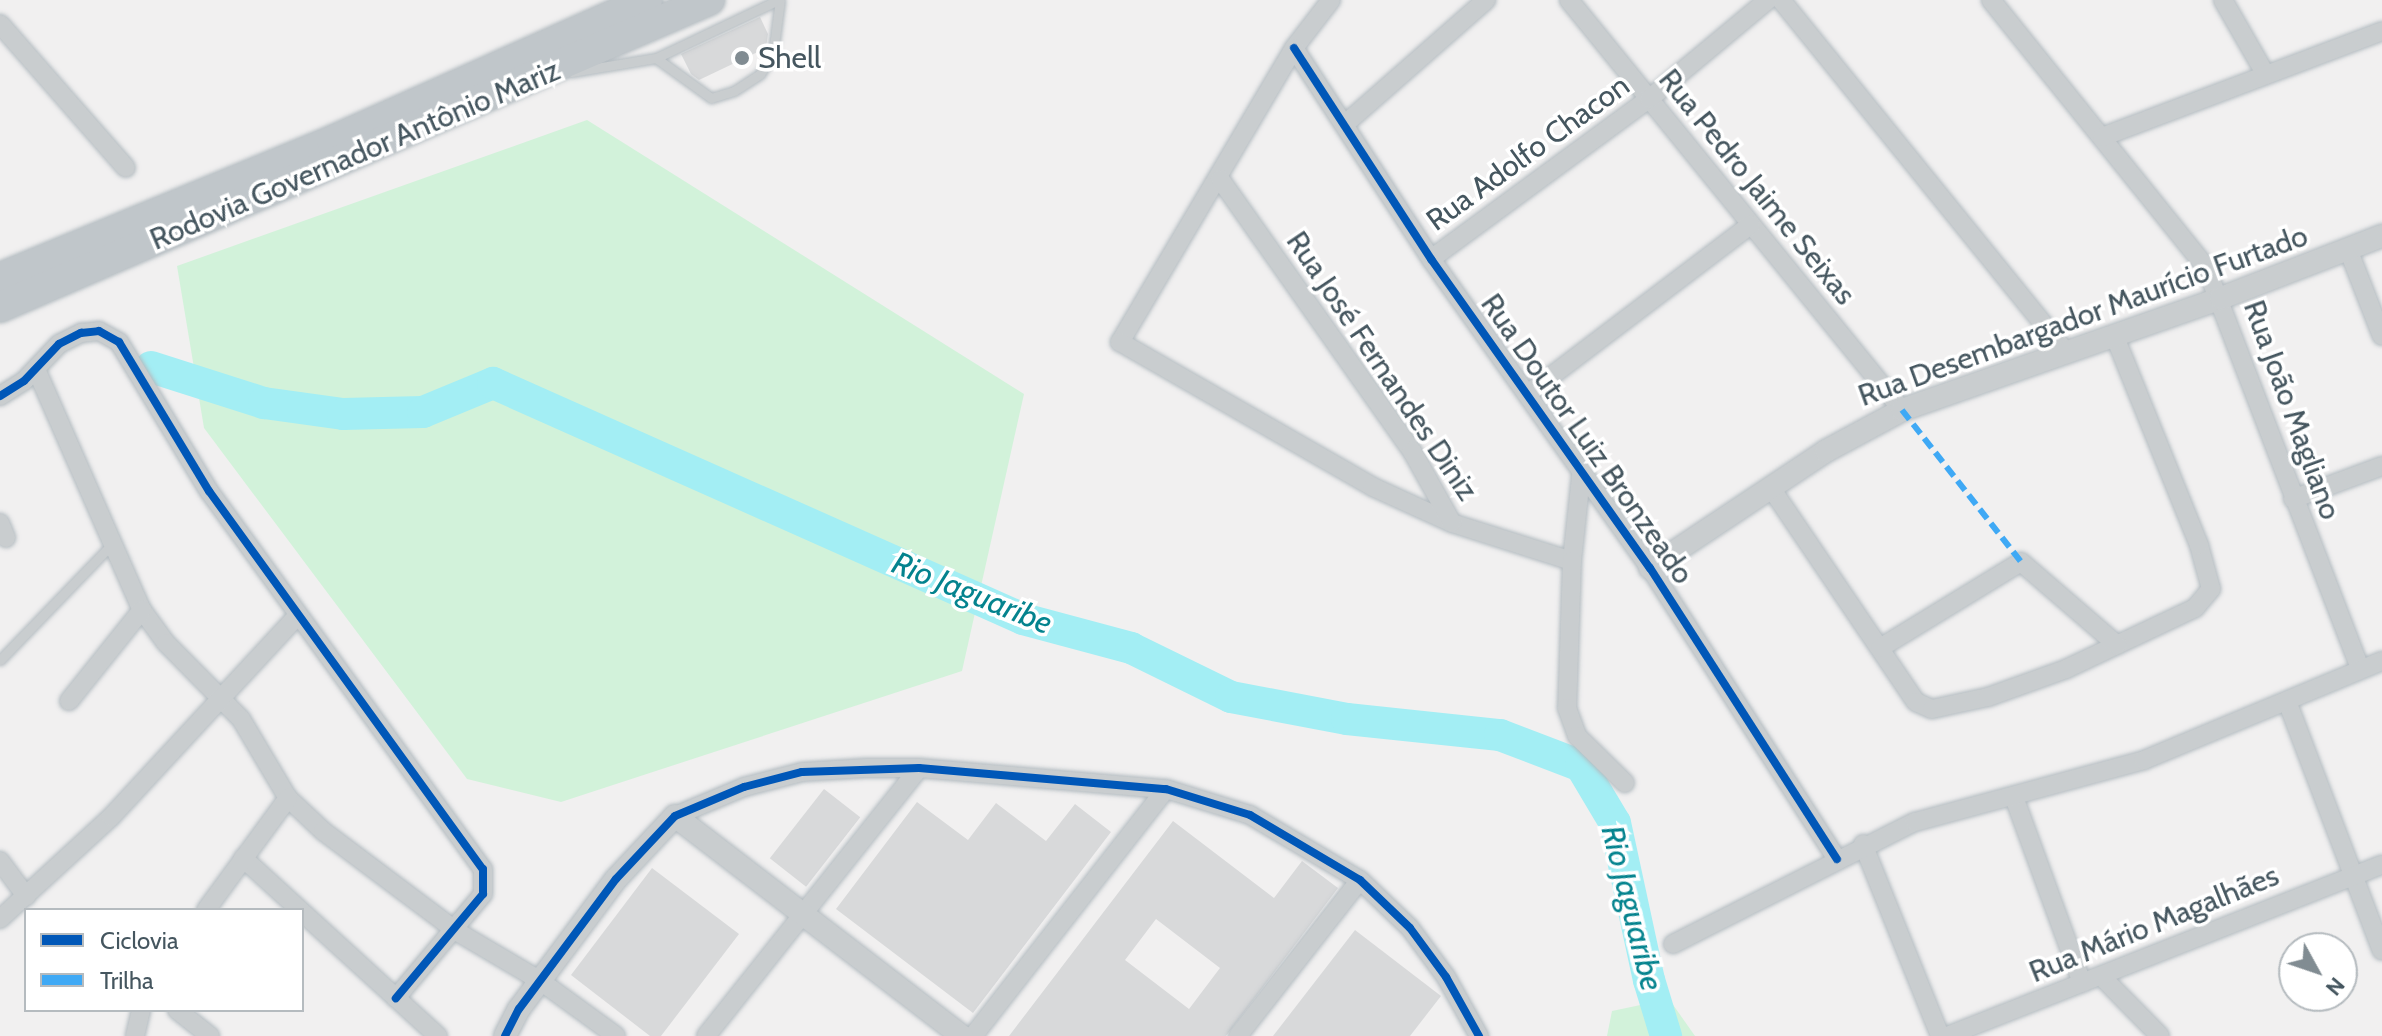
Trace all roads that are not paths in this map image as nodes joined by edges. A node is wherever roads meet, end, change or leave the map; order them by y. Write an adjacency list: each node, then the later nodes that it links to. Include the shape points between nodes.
1 (647, 0): 26 (highway, Rodovia Governador Antônio Mariz, via 332,141)
2 (709, 0): 15 (highway, Rodovia Governador Antônio Mariz)
3 (779, 0): 14 (lane); 14 (lane, via 773,53 760,74 734,91 711,98)
4 (1331, 0): 13 (street)
5 (1486, 0): 18 (street)
6 (1569, 0): 17 (street, Rua Pedro Jaime Seixas)
7 (1768, 0): 17 (street, Rua Adolfo Chacon)
8 (1781, 0): 31 (street)
9 (1991, 0): 19 (street, Rua João Magliano)
10 (2223, 0): 16 (street)
11 (0, 24): 20 (street)
12 (2382, 31): 16 (street)
13 (1294, 48): 18 (street, Rua Doutor Luiz Bronzeado); 21 (street)
14 (656, 58): 15 (lane, via 599,71)
15 (549, 73): 28 (highway, Rodovia Governador Antônio Mariz)
16 (2266, 75): 19 (street)
17 (1649, 99): 22 (street, Rua Pedro Jaime Seixas); 25 (street, Rua Adolfo Chacon)
18 (1345, 124): 25 (street, Rua Doutor Luiz Bronzeado)
19 (2102, 137): 27 (street, Rua João Magliano, via 2186,238)
20 (126, 168)
21 (1220, 179): 40 (street, Rua José Fernandes Diniz, via 1412,451); 40 (street, via 1120,342 1373,487)
22 (1750, 225): 33 (street); 35 (street, Rua Pedro Jaime Seixas)
23 (2382, 236): 24 (street, Rua Desembargador Maurício Furtado)
24 (2348, 249): 27 (street, Rua Desembargador Maurício Furtado); 30 (street)
25 (1431, 259): 33 (street, Rua Doutor Luiz Bronzeado)
26 (0, 278)
27 (2221, 298): 29 (street, Rua Desembargador Maurício Furtado); 39 (street, Rua João Magliano)
28 (0, 307)
29 (2114, 335): 31 (street, Rua Desembargador Maurício Furtado); 46 (street, via 2199,545 2211,589 2195,608)
30 (2382, 336)
31 (2064, 349): 35 (street, Rua Desembargador Maurício Furtado)
32 (36, 369): 34 (street); 41 (street); 45 (street, via 59,344 81,333 99,331 119,342 209,491)
33 (1529, 393): 37 (street, Rua Doutor Luiz Bronzeado)
34 (0, 396)
35 (1902, 410): 38 (street, Rua Desembargador Maurício Furtado, via 1862,428)
36 (2382, 466): 39 (street)
37 (1582, 467): 42 (street); 43 (street, Rua Doutor Luiz Bronzeado)
38 (1771, 488): 43 (street, Rua Desembargador Maurício Furtado); 47 (street)
39 (2293, 499): 50 (street, Rua João Magliano)
40 (1452, 523): 42 (street, Rua José Fernandes Diniz)
41 (110, 546): 44 (street); 48 (lane)
42 (1572, 561): 55 (street, via 1569,720 1577,736)
43 (1650, 568): 62 (street, Rua Doutor Luiz Bronzeado)
44 (142, 610): 51 (street, via 166,643); 52 (street)
45 (297, 616): 51 (street); 73 (street, via 483,869 483,894)
46 (2117, 645): 47 (street, via 2032,684 1932,709 1910,694); 47 (street, via 2021,562)
47 (1880, 648)
48 (0, 660)
49 (2382, 661): 50 (street)
50 (2360, 669): 53 (street)
51 (225, 698): 58 (street, via 257,741); 67 (street)
52 (69, 701)
53 (2287, 701): 57 (street, via 2144,760); 65 (street)
54 (919, 768): 56 (street); 59 (street, via 802,772 744,787); 71 (street)
55 (1625, 783)
56 (1166, 789): 66 (street, via 1250,815); 89 (street)
57 (2014, 797): 60 (street, via 1915,822); 78 (street)
58 (288, 798): 61 (street); 73 (street, via 323,831)
59 (675, 816): 71 (street); 77 (street, via 616,879)
60 (1863, 844): 62 (street); 92 (street)
61 (243, 858): 68 (street); 69 (street)
62 (1837, 859): 74 (street)
63 (0, 861): 67 (street)
64 (2382, 865): 65 (street, Rua Mário Magalhães)
65 (2351, 876): 75 (street); 76 (street, Rua Mário Magalhães)
66 (1360, 880): 90 (street); 91 (street, via 1410,928)
67 (26, 896): 72 (street)
68 (207, 908)
69 (298, 908)
70 (304, 914): 79 (street)
71 (803, 916): 87 (street); 88 (street)
72 (0, 919)
73 (456, 931): 77 (street); 79 (street)
74 (1673, 944)
75 (2382, 951)
76 (2101, 976): 78 (street, Rua Mário Magalhães); 94 (street)
77 (539, 980): 85 (street); 86 (street)
78 (2082, 983): 93 (street, Rua Mário Magalhães)
79 (396, 998): 84 (street)
80 (141, 1012): 82 (street)
81 (180, 1012): 83 (street)
82 (135, 1036)
83 (210, 1036)
84 (438, 1036)
85 (505, 1036)
86 (616, 1036)
87 (706, 1036)
88 (962, 1036)
89 (973, 1036)
90 (1238, 1036)
91 (1479, 1036)
92 (1940, 1036)
93 (1947, 1036)
94 (2160, 1036)

